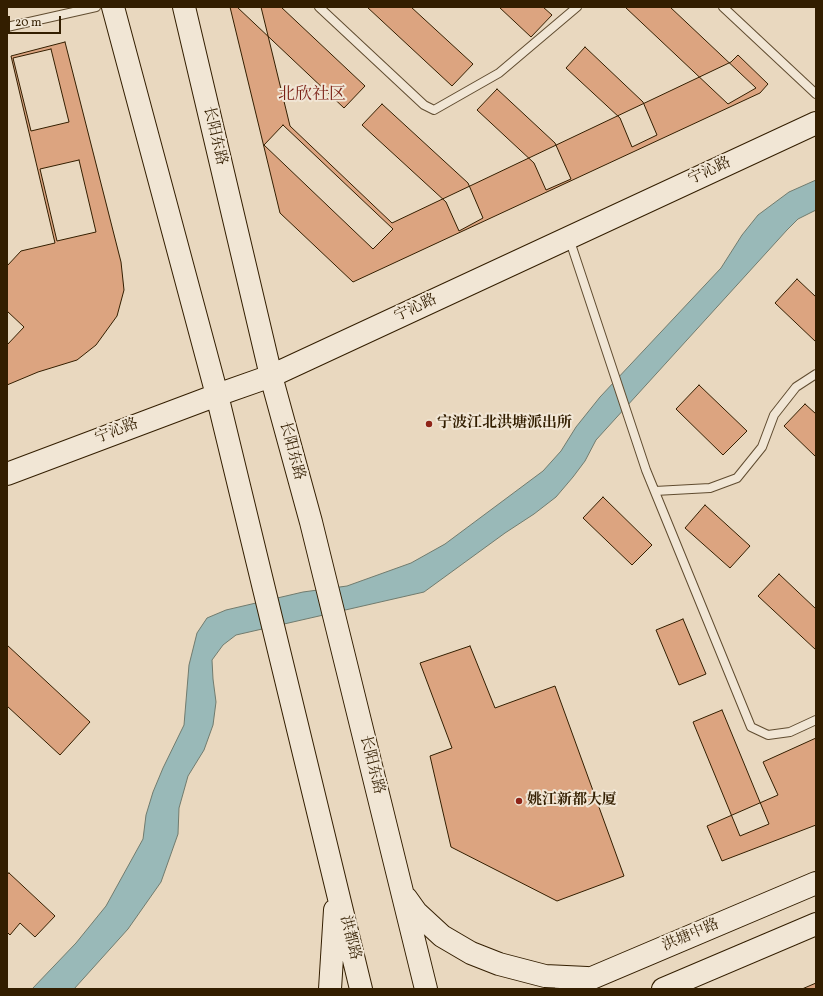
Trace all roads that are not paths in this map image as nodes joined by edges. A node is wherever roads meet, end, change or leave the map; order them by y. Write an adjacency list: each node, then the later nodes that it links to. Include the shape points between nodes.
1 (96, 7): 7 (lane)
2 (113, 7): 13 (main road)
3 (184, 7): 12 (main road, 长阳东路)
4 (319, 7): 5 (lane, via 424,105 434,110 499,72)
5 (577, 7)
6 (723, 7): 8 (lane)
7 (7, 27)
8 (816, 94)
9 (816, 122): 10 (main road, 宁沁路)
10 (569, 237): 12 (main road, 宁沁路); 15 (lane)
11 (816, 374): 15 (lane, via 796,387 774,415 762,447 737,478 710,488)
12 (270, 376): 13 (main road, 宁沁路); 19 (main road, 长阳东路, via 320,561)
13 (216, 395): 14 (main road, 宁沁路); 18 (main road)
14 (7, 474)
15 (655, 491): 16 (lane, via 751,727 768,735 790,732)
16 (816, 720)
17 (816, 883): 21 (main road, 洪塘中路)
18 (336, 887): 22 (main road); 23 (main road, 洪都路)
19 (403, 894): 21 (main road, via 416,912 442,936 471,953 499,964 545,976); 24 (main road)
20 (816, 924): 26 (main road)
21 (592, 978): 25 (main road, 洪塘中路)
22 (330, 989)
23 (361, 989)
24 (426, 989)
25 (566, 989)
26 (663, 989)

